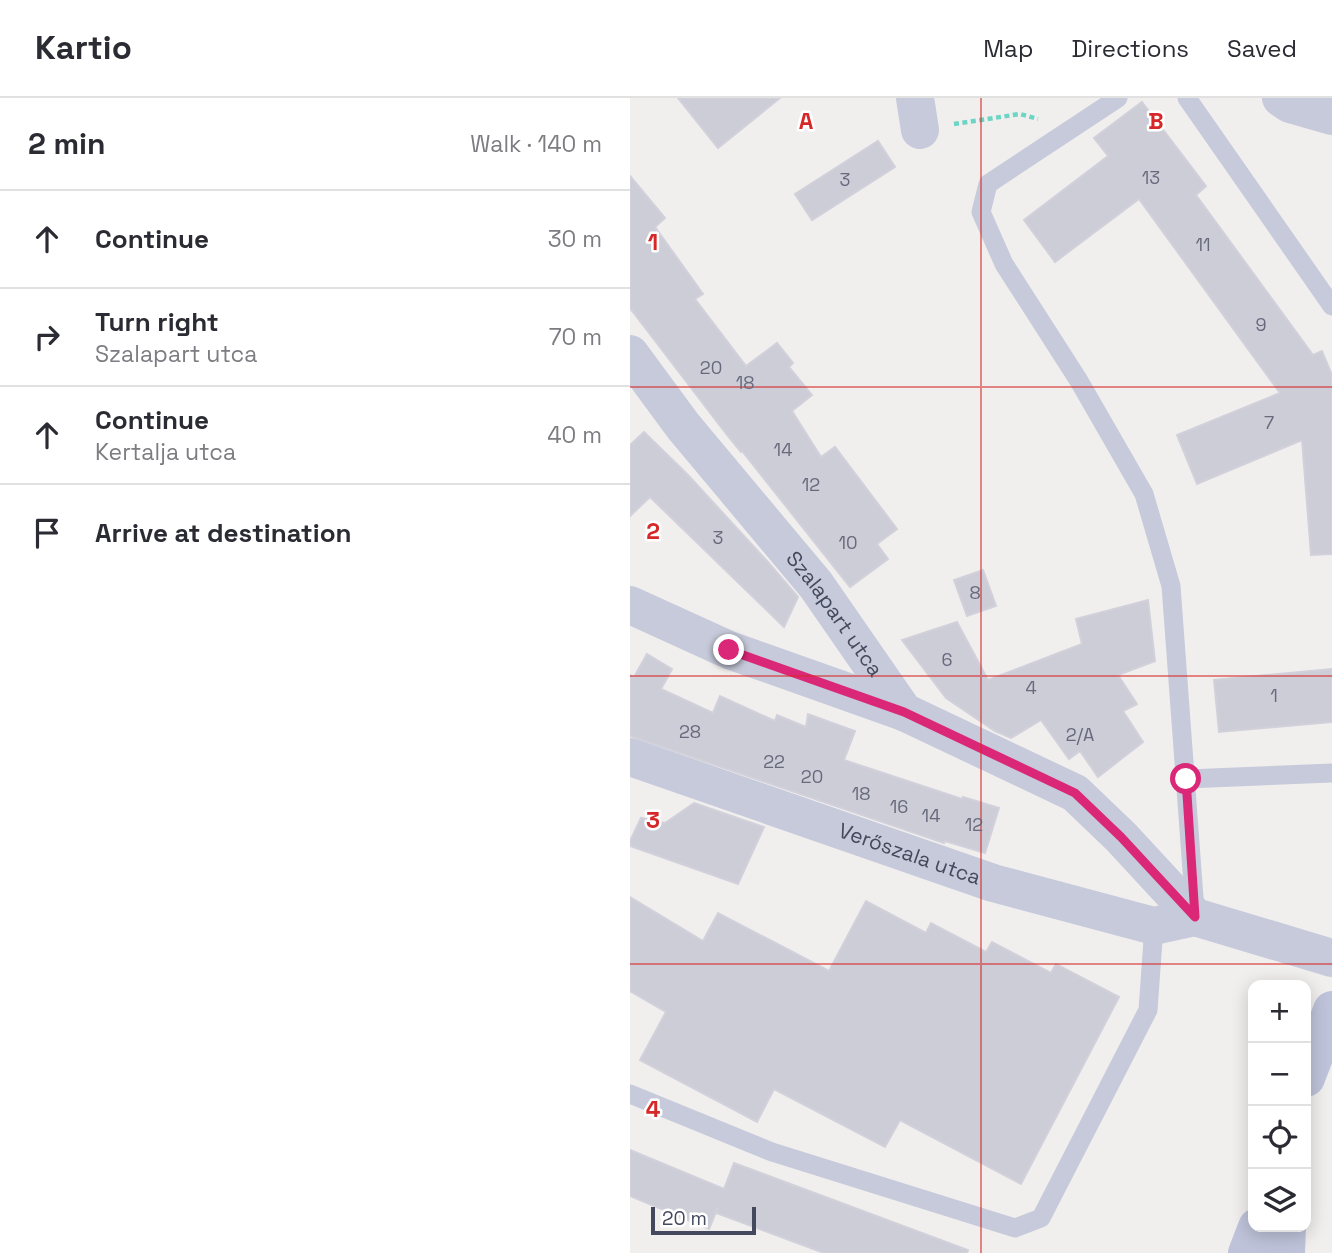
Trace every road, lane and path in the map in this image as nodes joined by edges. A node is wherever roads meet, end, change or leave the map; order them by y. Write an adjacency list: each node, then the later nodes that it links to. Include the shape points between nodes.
1 (1118, 98): 6 (lane)
2 (1187, 98): 7 (lane)
3 (1281, 98): 5 (street)
4 (917, 114): 6 (path, via 1020,114)
5 (1332, 116)
6 (1073, 129): 13 (lane, via 988,184 981,212 1004,264 1144,494 1171,586)
7 (1332, 306)
8 (630, 354): 10 (street, Szalapart utca, via 683,426 816,585)
9 (630, 605): 10 (street, via 729,650)
10 (904, 712): 14 (street, Szalapart utca, via 1075,793)
11 (632, 763): 15 (street, Verőszala utca, via 993,883)
12 (1332, 774): 13 (lane)
13 (1186, 779): 14 (lane)
14 (1195, 917): 15 (street, Verőszala utca); 16 (street)
15 (1154, 926): 19 (lane, via 1148,1010 1041,1218 1015,1228 772,1152)
16 (1332, 958)
17 (1332, 1010): 18 (main road)
18 (1311, 1065)
19 (630, 1094)
20 (1255, 1232): 22 (main road)
21 (1287, 1232): 23 (main road)
22 (1247, 1253)
23 (1286, 1253)

